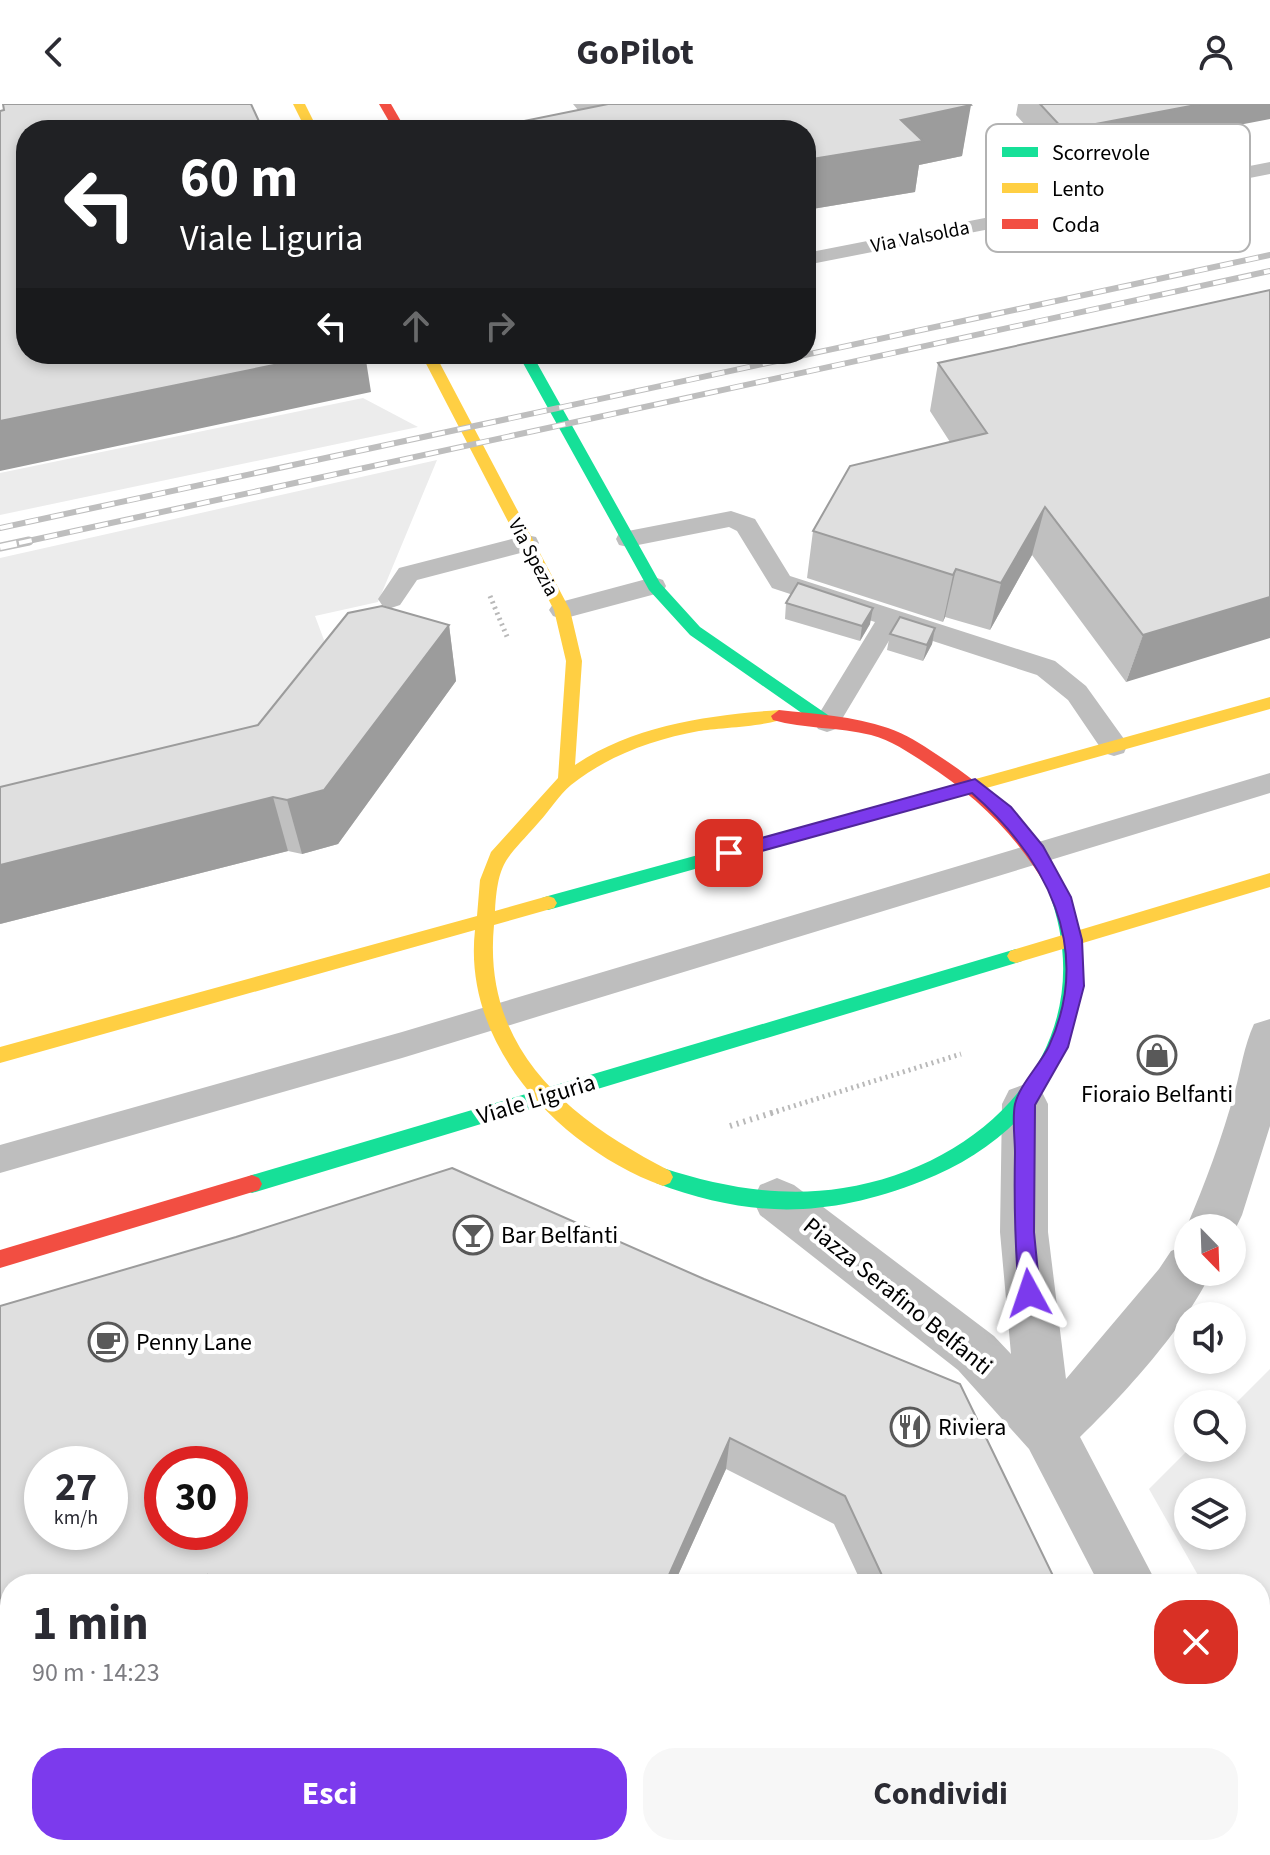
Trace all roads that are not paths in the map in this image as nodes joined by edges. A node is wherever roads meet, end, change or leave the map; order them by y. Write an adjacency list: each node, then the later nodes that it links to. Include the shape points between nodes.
1 (1270, 168): 2 (lane, Via Valsolda)
2 (1250, 172)
3 (986, 224): 4 (lane, Via Valsolda)
4 (816, 257)
5 (433, 364): 8 (main road, Via Spezia)
6 (531, 364): 7 (main road)
7 (628, 539): 9 (main road); 12 (lane, via 731,519 746,525 781,582)
8 (527, 543): 10 (lane, via 408,574); 11 (main road, Via Spezia)
9 (654, 586): 11 (lane, Via Spezia); 14 (main road, Piazza Serafino Belfanti, via 695,631)
10 (391, 599)
11 (562, 610): 16 (main road, via 574,661)
12 (890, 618): 14 (lane); 15 (lane, via 1046,668 1077,693)
13 (1270, 703): 15 (main road)
14 (827, 722): 16 (main road, Piazza Serafino Belfanti, via 766,717 683,725 639,739); 18 (main road, Piazza Serafino Belfanti, via 897,737)
15 (1114, 746): 18 (main road)
16 (566, 780): 21 (main road, Piazza Serafino Belfanti, via 494,862)
17 (1270, 783): 19 (lane)
18 (975, 785): 19 (main road, Piazza Serafino Belfanti); 21 (main road)
19 (1037, 851): 22 (main road, Piazza Serafino Belfanti, via 1062,897); 23 (lane)
20 (1270, 880): 22 (main road)
21 (483, 921): 23 (main road, Piazza Serafino Belfanti, via 481,960); 25 (main road)
22 (1073, 940): 26 (main road, Viale Liguria); 27 (main road, Piazza Serafino Belfanti, via 1075,986 1067,1022)
23 (494, 1017): 26 (main road, Piazza Serafino Belfanti, via 512,1057); 28 (lane)
24 (1270, 1038): 30 (street)
25 (0, 1055)
26 (542, 1097): 29 (main road, Piazza Serafino Belfanti, via 584,1135 661,1175 711,1192); 31 (main road, Viale Liguria)
27 (1025, 1104): 29 (main road, Piazza Serafino Belfanti, via 952,1162 859,1194); 33 (street, Piazza Serafino Belfanti, via 1024,1232)
28 (0, 1159)
29 (777, 1200): 33 (street, Piazza Serafino Belfanti, via 976,1353)
30 (1218, 1214)
31 (0, 1259)
32 (1177, 1286): 33 (street, via 1091,1391)
33 (1048, 1431): 34 (street)
34 (1124, 1574)

